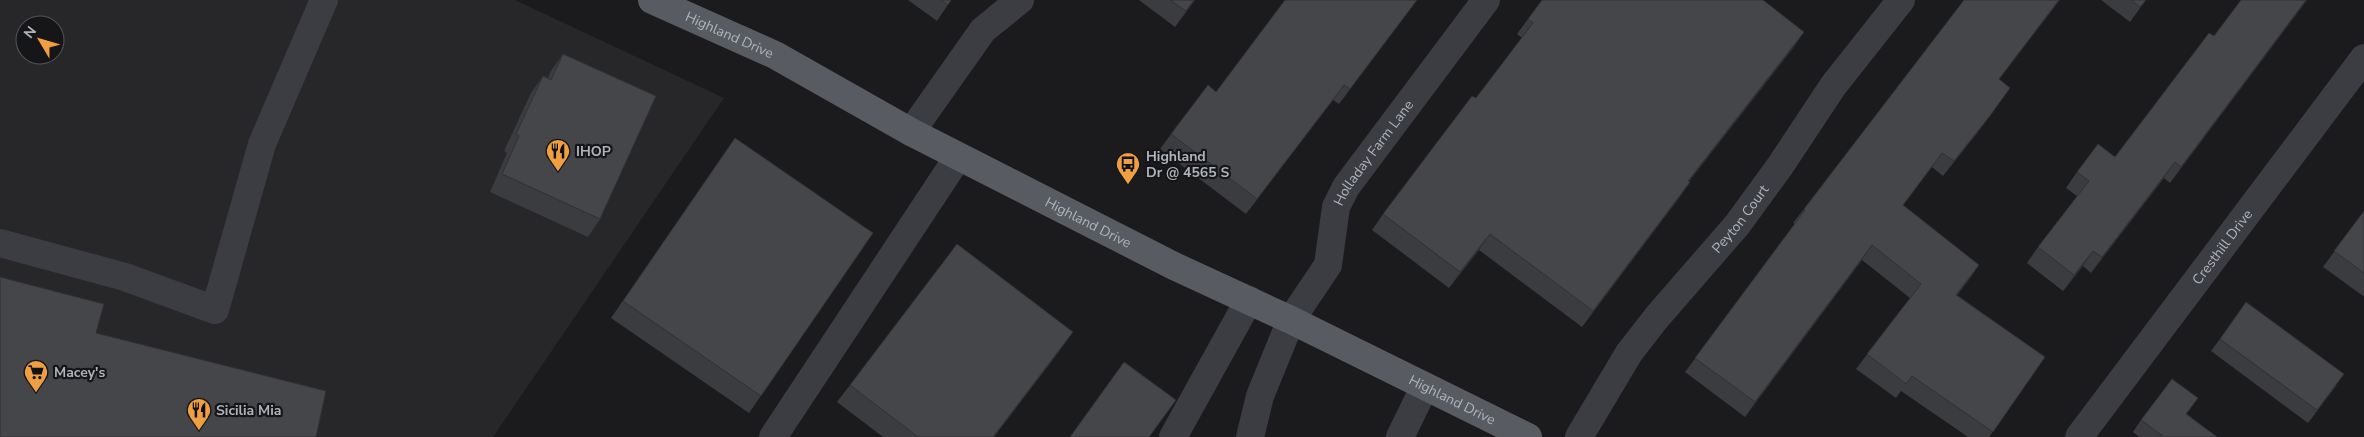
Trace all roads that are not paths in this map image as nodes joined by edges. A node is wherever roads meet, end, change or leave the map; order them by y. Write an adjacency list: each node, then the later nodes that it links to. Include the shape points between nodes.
1 (324, 0): 9 (street, via 262,144 215,310 125,277)
2 (652, 0): 7 (main road, Highland Drive, via 775,55)
3 (1020, 0): 7 (street, via 983,30)
4 (1486, 0): 11 (street, Holladay Farm Lane, via 1346,187 1336,207 1328,265)
5 (1901, 0): 18 (street, Peyton Court, via 1833,86 1737,225 1629,353)
6 (2364, 58): 19 (street, Cresthill Drive)
7 (911, 132): 8 (main road, Highland Drive)
8 (958, 157): 10 (main road, Highland Drive, via 1174,266); 13 (street)
9 (0, 243)
10 (1249, 300): 11 (main road, Highland Drive); 14 (street)
11 (1291, 320): 12 (main road, Highland Drive); 15 (street, Holladay Farm Lane, via 1260,396)
12 (1425, 386): 16 (street); 17 (main road, Highland Drive)
13 (773, 437)
14 (1173, 437)
15 (1250, 437)
16 (1400, 437)
17 (1528, 437)
18 (1580, 437)
19 (2079, 437)

